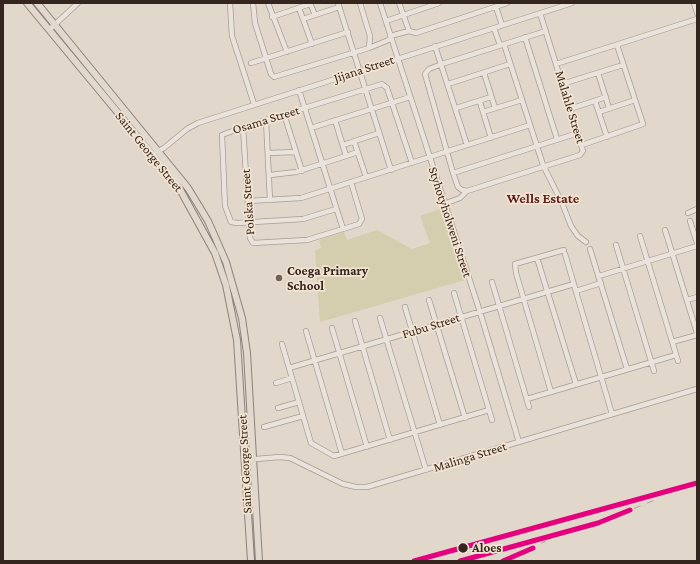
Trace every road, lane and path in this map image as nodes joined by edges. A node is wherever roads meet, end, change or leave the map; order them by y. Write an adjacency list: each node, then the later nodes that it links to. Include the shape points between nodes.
1 (27, 3): 30 (main road, Saint George Street)
2 (37, 3): 27 (main road, Saint George Street)
3 (78, 3): 27 (street)
4 (230, 3): 65 (street, via 232,36)
5 (253, 3): 43 (street, via 254,20)
6 (268, 3): 23 (street)
7 (310, 3): 18 (street); 21 (street)
8 (360, 3): 40 (street, via 370,36)
9 (380, 3): 26 (street, Styhotyholweni Street)
10 (399, 3): 22 (street)
11 (439, 3): 16 (street)
12 (507, 3): 17 (street)
13 (572, 3): 19 (street, Jijana Street)
14 (695, 4): 20 (street)
15 (339, 5): 21 (street); 33 (street)
16 (422, 6): 22 (street)
17 (496, 7): 28 (street); 31 (street, via 416,32)
18 (299, 8): 23 (street); 24 (street)
19 (540, 13): 28 (street, Jijana Street); 32 (street, Malahle Street)
20 (697, 13)
21 (315, 15): 24 (street)
22 (403, 15): 26 (street); 31 (street)
23 (272, 17): 41 (street)
24 (303, 19): 36 (street)
25 (697, 19): 38 (street)
26 (386, 21): 34 (street, Styhotyholweni Street)
27 (55, 25): 30 (street); 90 (main road, Saint George Street)
28 (502, 25): 29 (street, Jijana Street)
29 (494, 28): 37 (street); 39 (street, Jijana Street)
30 (49, 30): 95 (main road, Saint George Street)
31 (409, 31): 34 (street)
32 (546, 31): 35 (street); 48 (street, Malahle Street)
33 (348, 32): 36 (street); 42 (street)
34 (391, 37): 40 (street); 44 (street, Styhotyholweni Street)
35 (525, 37): 37 (street); 84 (street)
36 (312, 44): 41 (street)
37 (502, 45): 46 (street); 47 (street)
38 (617, 45): 48 (street); 49 (street)
39 (435, 46): 44 (street, Jijana Street); 46 (street)
40 (369, 48): 42 (street)
41 (286, 52): 43 (street)
42 (354, 53): 43 (street, via 274,77); 50 (street)
43 (266, 58): 45 (street)
44 (398, 58): 50 (street, Jijana Street); 57 (street, Styhotyholweni Street)
45 (251, 63)
46 (442, 64): 53 (street); 93 (street, via 429,69 424,78)
47 (510, 64): 51 (street); 60 (street)
48 (556, 64): 54 (street, Malahle Street)
49 (623, 65): 52 (street); 61 (street)
50 (358, 71): 55 (street); 56 (street, Jijana Street)
51 (484, 73): 53 (street); 58 (street)
52 (598, 73): 54 (street); 59 (street)
53 (448, 84): 67 (street)
54 (562, 84): 71 (street, Malahle Street)
55 (364, 89): 63 (street, via 384,85); 66 (street); 70 (street)
56 (299, 90): 65 (street, Jijana Street); 66 (street)
57 (410, 96): 63 (street); 97 (street, Styhotyholweni Street)
58 (491, 97): 64 (street); 68 (street)
59 (606, 97): 62 (street); 69 (street)
60 (522, 100): 68 (street); 77 (street)
61 (635, 100): 69 (street); 82 (street, via 643,124)
62 (596, 101): 71 (street); 73 (street)
63 (392, 102): 70 (street); 99 (street)
64 (480, 102): 67 (street); 72 (street)
65 (254, 104): 90 (street, Jijana Street, via 190,127)
66 (304, 108): 74 (street, Osama Street); 79 (street, Osama Street)
67 (456, 108): 87 (street)
68 (495, 108): 72 (street)
69 (609, 108): 73 (street)
70 (371, 109): 76 (street); 81 (street)
71 (570, 109): 80 (street, Malahle Street)
72 (483, 112): 83 (street)
73 (599, 112): 82 (street)
74 (284, 114): 75 (street, Osama Street); 91 (street)
75 (266, 120): 78 (street, Osama Street); 94 (street)
76 (336, 120): 79 (street); 86 (street)
77 (530, 125): 83 (street); 88 (street)
78 (243, 126): 111 (street, Polska Street); 117 (street, Osama Street, via 222,136 222,166 225,206 230,220 234,223)
79 (311, 128): 100 (street, Osama Street)
80 (578, 132): 84 (street); 89 (street, Malahle Street)
81 (379, 133): 85 (street); 102 (street)
82 (607, 137): 89 (street)
83 (491, 138): 87 (street)
84 (557, 139): 88 (street)
85 (354, 141): 86 (street); 92 (street)
86 (343, 145): 96 (street)
87 (467, 145): 93 (street)
88 (536, 145): 101 (street); 104 (street)
89 (582, 145): 101 (street, Malahle Street, via 583,151 580,155)
90 (161, 151): 95 (street); 98 (street); 186 (main road, Saint George Street, via 208,221 235,288 247,353)
91 (296, 152): 94 (street); 103 (street)
92 (358, 152): 96 (street); 106 (street)
93 (447, 152): 97 (street); 104 (street)
94 (268, 153): 105 (street)
95 (151, 155): 98 (main road, Saint George Street)
96 (346, 156): 100 (street)
97 (429, 157): 99 (street); 112 (street, Styhotyholweni Street)
98 (156, 160): 187 (main road, Saint George Street, via 177,184 191,207 215,253 226,286 238,340)
99 (412, 163): 102 (street)
100 (322, 164): 103 (street); 108 (street, Osama Street)
101 (543, 165): 109 (street, Malahle Street); 121 (street, via 574,231)
102 (391, 170): 106 (street)
103 (302, 171): 105 (street)
104 (453, 173): 109 (street, via 458,187)
105 (270, 175): 110 (street)
106 (366, 177): 107 (street)
107 (351, 182): 108 (street); 118 (street, Polska Street, via 362,221)
108 (330, 188): 110 (street, via 301,198); 113 (street, Osama Street)
109 (467, 191): 112 (street, Malahle Street, via 460,198)
110 (270, 200): 111 (street)
111 (248, 201): 117 (street, Polska Street)
112 (444, 204): 143 (street, Styhotyholweni Street)
113 (336, 209): 117 (street, Osama Street, via 305,219); 118 (street, Osama Street)
114 (697, 209): 115 (street)
115 (688, 213)
116 (690, 221): 122 (street)
117 (248, 222): 118 (street, Polska Street, via 250,238 254,243 307,240)
118 (343, 229)
119 (665, 230): 126 (street)
120 (640, 236): 128 (street)
121 (586, 242)
122 (697, 243)
123 (616, 245): 129 (street)
124 (697, 246): 126 (street)
125 (590, 249): 130 (street)
126 (673, 254): 128 (street); 140 (street)
127 (537, 258): 133 (street, via 564,252); 134 (street); 138 (street, via 515,264)
128 (648, 261): 129 (street); 153 (street)
129 (623, 269): 130 (street); 160 (street)
130 (599, 276): 132 (street)
131 (492, 282): 141 (street)
132 (601, 283): 135 (street); 162 (street)
133 (574, 284): 134 (street, Fubu Street); 135 (street)
134 (548, 291): 138 (street, Fubu Street); 167 (street)
135 (576, 291): 164 (street)
136 (454, 293): 144 (street)
137 (697, 298): 140 (street)
138 (523, 299): 141 (street, Fubu Street); 169 (street)
139 (429, 300): 147 (street)
140 (687, 300): 151 (street)
141 (499, 306): 143 (street, Fubu Street); 170 (street)
142 (405, 307): 150 (street)
143 (480, 312): 144 (street, Fubu Street); 183 (street, Styhotyholweni Street)
144 (461, 317): 147 (street, Fubu Street); 174 (street)
145 (380, 318): 152 (street)
146 (354, 321): 155 (street)
147 (437, 324): 150 (street, Fubu Street); 177 (street)
148 (332, 328): 156 (street)
149 (306, 331): 158 (street)
150 (412, 332): 152 (street, Fubu Street); 179 (street)
151 (697, 334): 153 (street)
152 (387, 339): 155 (street, Fubu Street); 181 (street)
153 (672, 342): 157 (street)
154 (282, 344): 161 (street)
155 (362, 346): 156 (street, Fubu Street); 182 (street)
156 (339, 353): 158 (street, Fubu Street); 184 (street)
157 (676, 355): 159 (street); 160 (street)
158 (314, 360): 161 (street, Fubu Street); 185 (street)
159 (678, 361)
160 (651, 362): 162 (street); 163 (street)
161 (289, 368): 165 (street)
162 (627, 369): 164 (street)
163 (654, 372)
164 (601, 377): 167 (street); 175 (street)
165 (292, 378): 166 (street); 171 (street)
166 (276, 383)
167 (576, 384): 169 (street)
168 (697, 389): 175 (street, Malinga Street)
169 (551, 392): 170 (street)
170 (527, 399): 172 (street)
171 (299, 402): 173 (street); 176 (street)
172 (529, 406)
173 (278, 408)
174 (488, 410): 177 (street); 178 (street)
175 (612, 414): 183 (street, Malinga Street)
176 (303, 416): 180 (street); 185 (street, via 311,443 334,456)
177 (465, 418): 179 (street)
178 (492, 420)
179 (440, 425): 181 (street)
180 (264, 427)
181 (415, 433): 182 (street); 188 (street)
182 (390, 440): 184 (street)
183 (519, 442): 188 (street, Malinga Street)
184 (367, 447): 185 (street)
185 (342, 454)
186 (253, 459): 187 (street, Malinga Street); 188 (street, Malinga Street, via 290,458 343,484 356,487 372,486); 190 (main road, Saint George Street)
187 (244, 460): 189 (main road, Saint George Street)
188 (426, 470)
189 (251, 561)
190 (259, 561)

